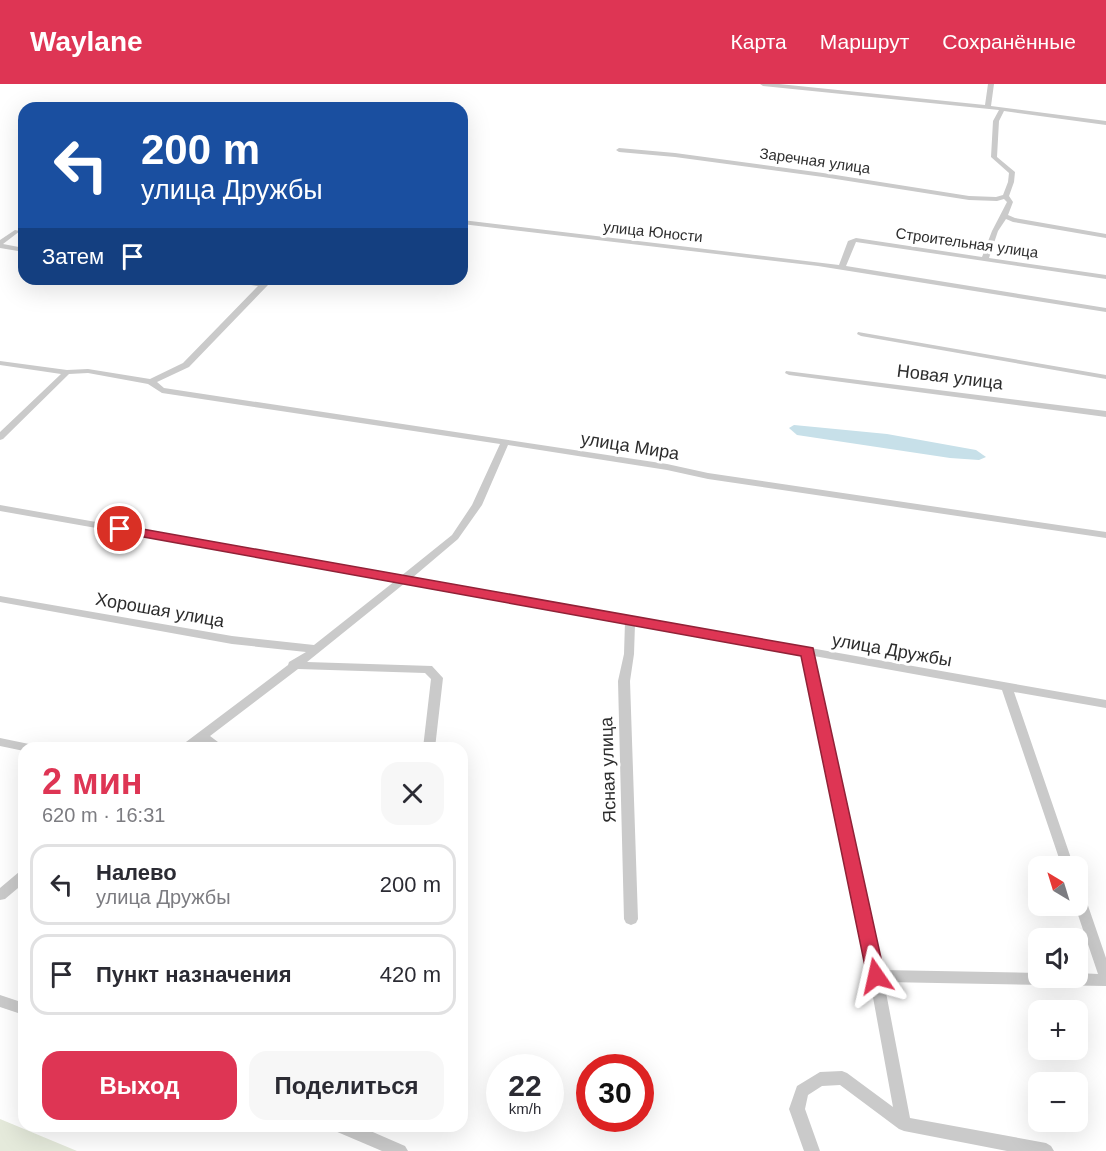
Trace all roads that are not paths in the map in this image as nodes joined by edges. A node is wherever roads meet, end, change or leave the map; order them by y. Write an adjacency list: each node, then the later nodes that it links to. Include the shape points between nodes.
1 (763, 84): 3 (street)
2 (991, 84): 3 (street)
3 (988, 107): 4 (street)
4 (1001, 111): 5 (street); 7 (street, via 996,118 994,157 1012,172)
5 (1106, 123)
6 (619, 150): 7 (street, Заречная улица, via 969,198)
7 (1006, 196): 8 (street, via 1010,202)
8 (1004, 216): 11 (street); 14 (street)
9 (468, 223): 15 (street, улица Юности)
10 (17, 231): 12 (street)
11 (1106, 236)
12 (0, 245): 13 (street)
13 (18, 249)
14 (985, 259): 15 (street, Строительная улица, via 853,240); 16 (street, Строительная улица)
15 (842, 267): 18 (street, улица Юности)
16 (1106, 277)
17 (264, 285): 24 (street, via 186,365)
18 (1106, 310)
19 (861, 334): 23 (street)
20 (0, 363): 21 (street, улица Мира)
21 (67, 372): 24 (street, улица Мира, via 88,371); 26 (street)
22 (789, 373): 25 (street, Новая улица)
23 (1106, 377)
24 (151, 382): 27 (street, улица Мира, via 162,390)
25 (1106, 414)
26 (0, 437)
27 (506, 443): 29 (street, улица Мира); 30 (street, via 477,505 456,537)
28 (0, 508): 30 (street, улица Дружбы)
29 (1106, 535)
30 (405, 579): 32 (street, улица Дружбы); 33 (street)
31 (0, 599): 33 (street, Хорошая улица, via 232,640)
32 (630, 620): 34 (street, улица Дружбы); 48 (street, Ясная улица, via 624,681)
33 (315, 649): 35 (street)
34 (808, 652): 36 (street, улица Дружбы); 49 (street)
35 (293, 665): 38 (street); 42 (street, via 428,669 438,678)
36 (1006, 685): 37 (street, улица Дружбы); 44 (street)
37 (1106, 704)
38 (202, 736): 40 (street); 41 (street)
39 (0, 742): 43 (street)
40 (194, 742)
41 (210, 742)
42 (430, 742)
43 (18, 746)
44 (1064, 856)
45 (18, 881): 46 (street)
46 (0, 895)
47 (1085, 916): 50 (street)
48 (631, 919)
49 (876, 976): 50 (street); 53 (street)
50 (1106, 979)
51 (0, 1001): 52 (street)
52 (18, 1008)
53 (904, 1124): 56 (street, via 842,1078 820,1079 802,1091 797,1109); 57 (street)
54 (354, 1132): 55 (street)
55 (400, 1151)
56 (812, 1151)
57 (1046, 1151)

